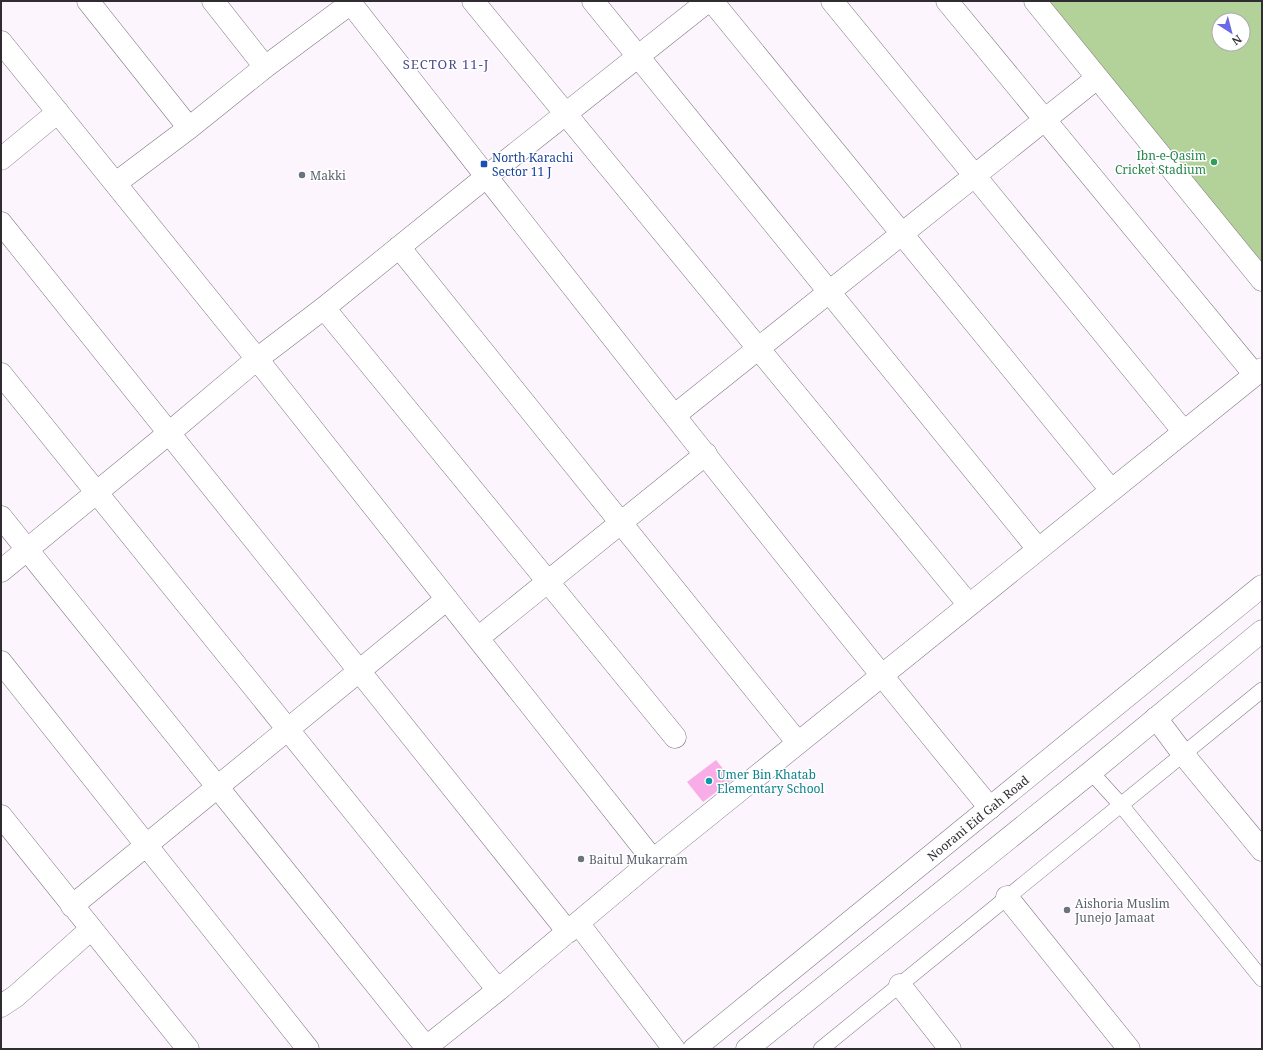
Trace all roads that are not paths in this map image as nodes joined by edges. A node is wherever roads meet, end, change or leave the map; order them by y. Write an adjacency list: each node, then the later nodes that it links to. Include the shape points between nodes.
1 (88, 1): 18 (street)
2 (213, 1): 13 (street)
3 (473, 1): 16 (street)
4 (593, 1): 12 (street)
5 (708, 1): 12 (street)
6 (712, 1): 24 (street)
7 (832, 1): 20 (street)
8 (947, 1): 17 (street)
9 (1035, 1): 14 (street)
10 (350, 2): 13 (street); 21 (street)
11 (1, 42): 15 (street)
12 (638, 56): 16 (street); 27 (street)
13 (265, 67): 18 (street)
14 (1097, 78): 17 (street); 26 (street)
15 (58, 112): 19 (street); 22 (street)
16 (566, 114): 21 (street); 29 (street)
17 (1045, 120): 20 (street); 31 (street)
18 (189, 128): 22 (street)
19 (1, 159)
20 (975, 176): 24 (street); 34 (street)
21 (486, 177): 25 (street); 33 (street)
22 (116, 183): 30 (street)
23 (1, 223): 35 (street)
24 (902, 234): 27 (street); 37 (street)
25 (399, 247): 28 (street); 40 (street)
26 (1262, 280)
27 (830, 292): 29 (street); 41 (street)
28 (324, 308): 30 (street); 44 (street)
29 (758, 349): 33 (street); 47 (street)
30 (257, 359): 35 (street); 46 (street)
31 (1259, 372): 34 (street)
32 (1, 374): 38 (street)
33 (675, 415): 36 (street)
34 (1184, 432): 37 (street)
35 (169, 433): 38 (street); 51 (street)
36 (706, 454): 40 (street); 52 (street)
37 (1111, 490): 41 (street)
38 (97, 492): 42 (street); 55 (street)
39 (1, 518): 42 (street)
40 (620, 523): 44 (street); 57 (street)
41 (1038, 549): 47 (street)
42 (27, 550): 43 (street); 60 (street)
43 (1, 571)
44 (548, 582): 49 (street); 56 (street)
45 (1262, 586): 62 (street, Noorani Eid Gah Road)
46 (447, 599): 49 (street); 51 (street)
47 (968, 605): 52 (street)
48 (1262, 631): 54 (street)
49 (478, 638): 66 (street)
50 (1, 662): 64 (street)
51 (359, 671): 55 (street); 69 (street)
52 (881, 676): 57 (street); 62 (street)
53 (1262, 690): 58 (lane)
54 (1156, 718): 58 (street); 59 (street)
55 (288, 730): 60 (street); 73 (street)
56 (675, 737)
57 (798, 743): 66 (street)
58 (1183, 754): 61 (lane); 65 (street)
59 (1091, 772): 61 (lane); 80 (street)
60 (217, 787): 64 (street); 75 (street)
61 (1121, 805): 67 (lane); 71 (lane)
62 (990, 808): 79 (street, Noorani Eid Gah Road)
63 (1, 816): 68 (street)
64 (146, 845): 68 (street); 77 (street)
65 (1262, 850)
66 (653, 860): 69 (street)
67 (1007, 898): 72 (lane); 83 (street)
68 (72, 906): 70 (street)
69 (573, 927): 73 (street); 78 (street)
70 (91, 929): 74 (street, via 16,996); 76 (street)
71 (1262, 979)
72 (900, 985): 81 (lane); 82 (street)
73 (498, 990): 75 (street)
74 (1, 1006)
75 (425, 1048)
76 (188, 1049)
77 (308, 1049)
78 (674, 1049)
79 (694, 1049)
80 (747, 1049)
81 (821, 1049)
82 (950, 1049)
83 (1129, 1049)

